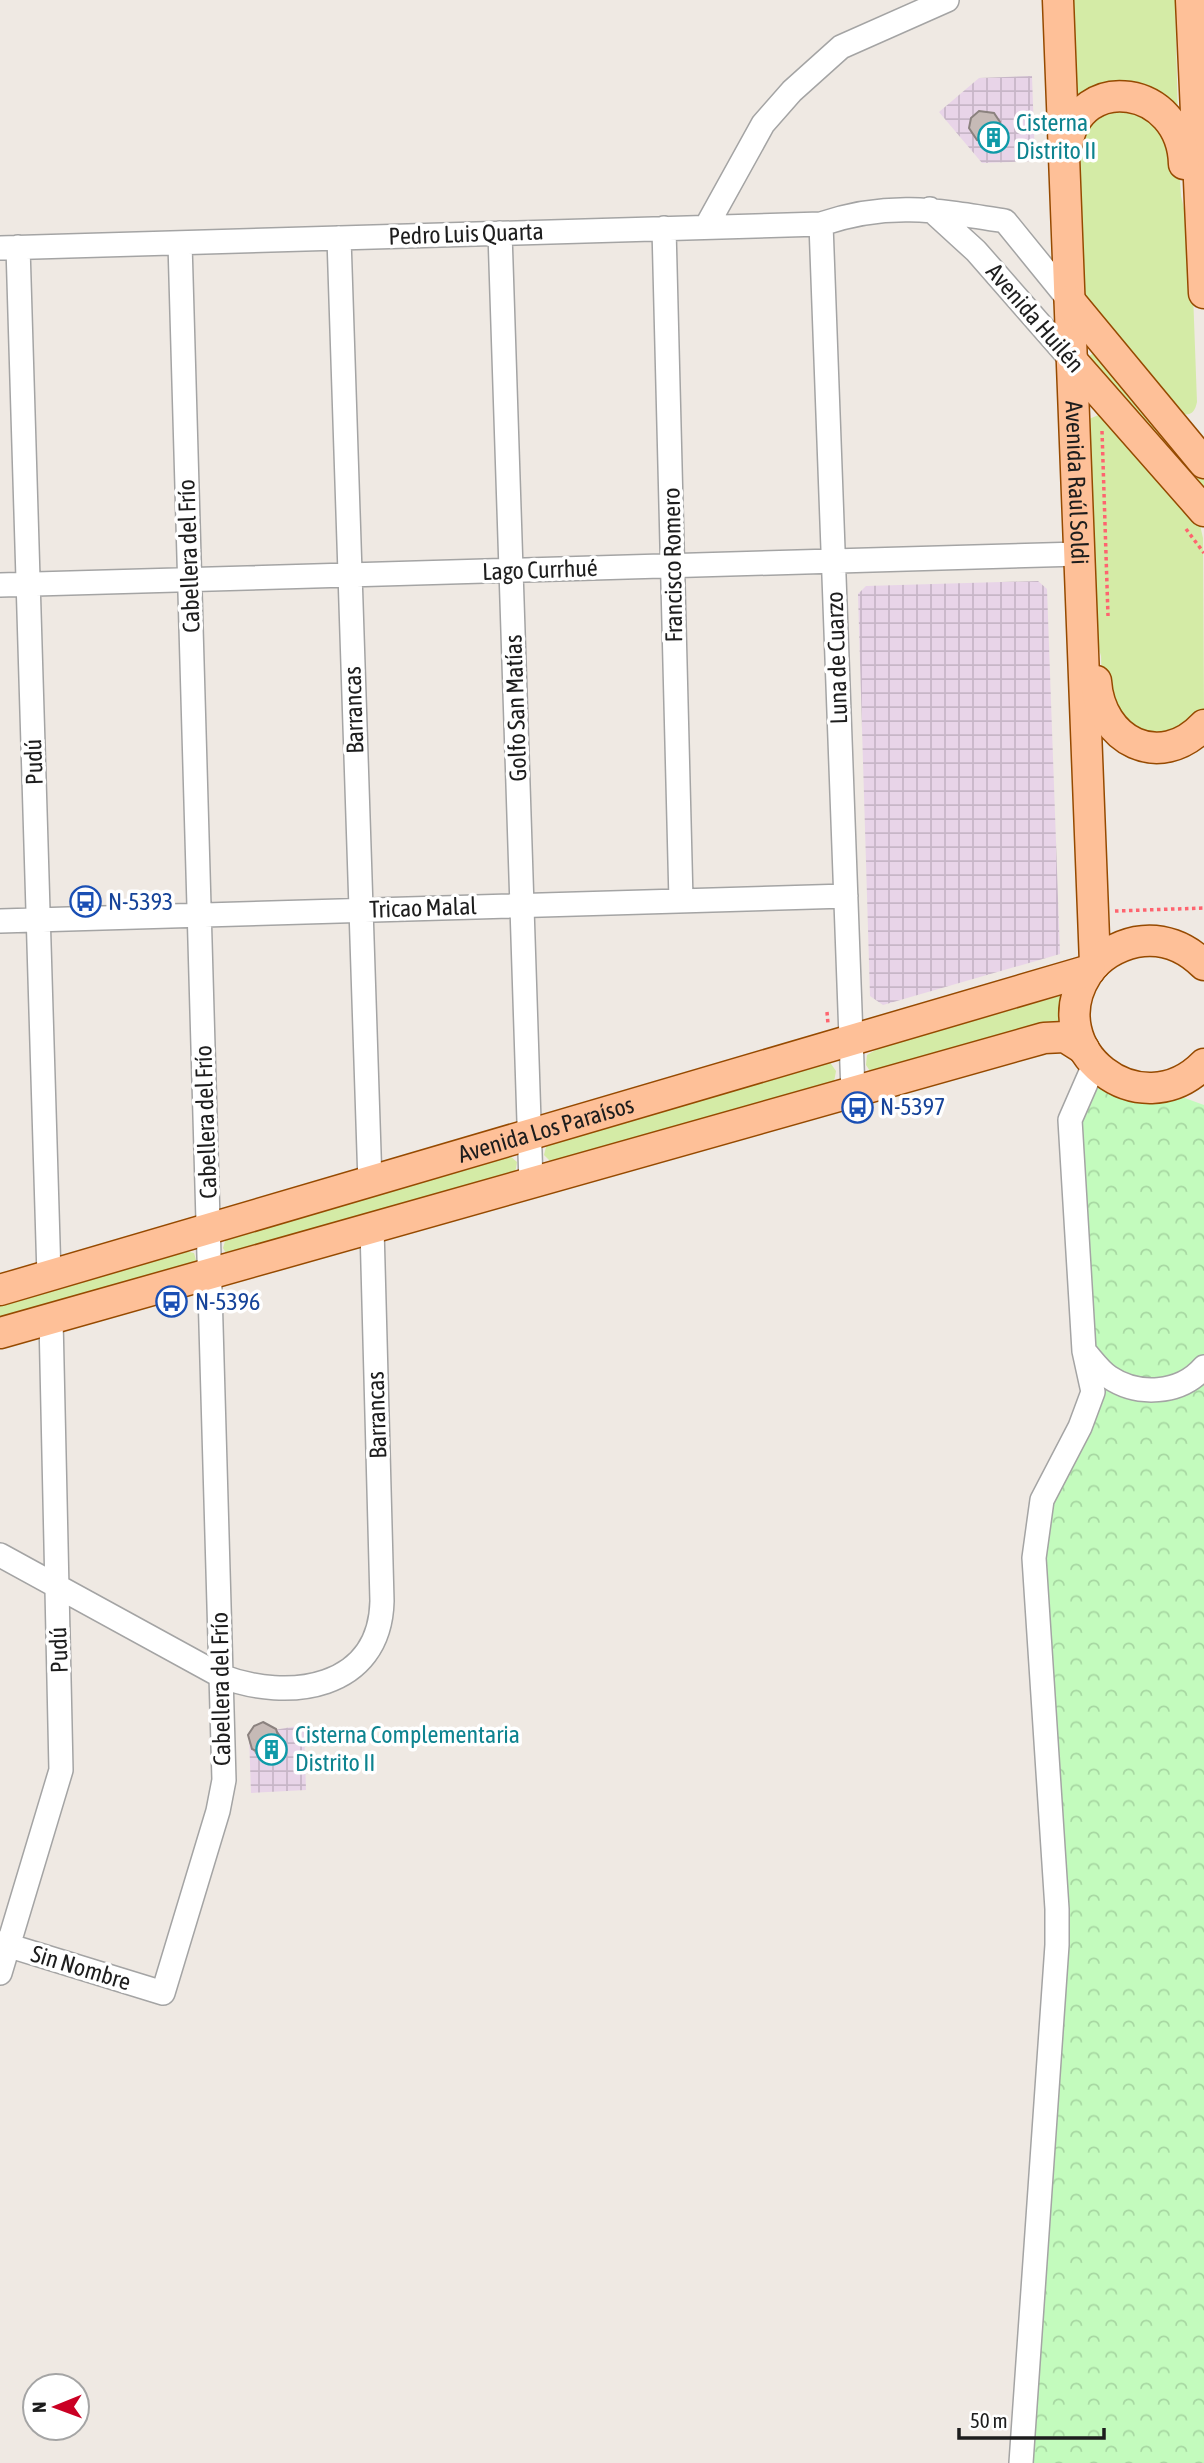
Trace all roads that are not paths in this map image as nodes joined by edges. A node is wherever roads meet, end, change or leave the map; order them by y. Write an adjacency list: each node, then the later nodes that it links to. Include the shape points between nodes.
1 (947, 0): 9 (street, via 841,47 792,91 763,124)
2 (1058, 0): 4 (main road, Avenida Raúl Soldi)
3 (1191, 0): 8 (main road)
4 (1065, 162): 8 (main road, via 1071,129 1088,107 1118,97 1150,104 1169,118 1180,135 1187,195); 16 (main road, Avenida Raúl Soldi)
5 (930, 209): 6 (street, Pedro Luis Quarta); 7 (street, Pedro Luis Quarta, via 871,209); 17 (street, Avenida Huilén, via 976,251)
6 (1005, 221): 16 (street, Avenida Huilén)
7 (821, 224): 9 (street, Pedro Luis Quarta); 21 (street, Luna de Cuarzo)
8 (1201, 224): 15 (main road)
9 (706, 227): 10 (street, Pedro Luis Quarta)
10 (664, 229): 11 (street, Pedro Luis Quarta); 22 (street, Francisco Romero)
11 (500, 233): 12 (street, Pedro Luis Quarta); 23 (street, Golfo San Matías)
12 (339, 238): 13 (street, Pedro Luis Quarta); 24 (street, Barrancas)
13 (180, 243): 14 (street, Pedro Luis Quarta); 25 (street, Cabellera del Frío)
14 (9, 248): 26 (street, Pudú)
15 (1204, 293)
16 (1070, 301): 17 (main road, Avenida Raúl Soldi); 18 (main road, Avenida Huilén)
17 (1073, 362): 19 (main road, Avenida Huilén); 20 (main road, Avenida Raúl Soldi)
18 (1204, 463)
19 (1204, 511)
20 (1080, 554): 21 (street, Lago Currhué); 28 (main road, Avenida Raúl Soldi)
21 (834, 561): 22 (street, Lago Currhué); 30 (street, Luna de Cuarzo)
22 (673, 566): 23 (street, Lago Currhué); 31 (street, Francisco Romero)
23 (511, 570): 24 (street, Lago Currhué); 32 (street, Golfo San Matías)
24 (350, 575): 25 (street, Lago Currhué); 33 (street, Barrancas)
25 (190, 580): 26 (street, Lago Currhué); 34 (street, Cabellera del Frío)
26 (28, 584): 27 (street, Lago Currhué); 35 (street, Pudú)
27 (0, 585)
28 (1095, 618): 29 (main road, via 1100,705 1117,731 1137,744 1159,748 1183,743); 38 (main road, Avenida Raúl Soldi)
29 (1204, 725)
30 (846, 896): 31 (street, Tricao Malal); 39 (street, Luna de Cuarzo)
31 (681, 901): 32 (street, Tricao Malal)
32 (523, 905): 33 (street, Tricao Malal); 43 (street, Golfo San Matías)
33 (360, 910): 34 (street, Tricao Malal); 44 (street, Barrancas)
34 (199, 915): 35 (street, Tricao Malal); 47 (street, Cabellera del Frío)
35 (38, 919): 36 (street, Tricao Malal); 49 (street, Pudú)
36 (0, 921)
37 (1204, 965): 38 (main road, Avenida Los Paraísos, via 1186,950 1153,941 1120,947)
38 (1092, 967): 39 (main road, Avenida Los Paraísos); 40 (main road, via 1075,1006 1076,1024)
39 (851, 1042): 42 (street, Luna de Cuarzo); 43 (main road, Avenida Los Paraísos)
40 (1089, 1057): 41 (main road, Avenida Los Paraísos, via 1118,1082 1153,1088 1177,1083); 42 (main road, Avenida Los Paraísos, via 1065,1037 1049,1037); 53 (street, via 1070,1119)
41 (1204, 1064)
42 (853, 1092): 45 (main road, Avenida Los Paraísos)
43 (530, 1136): 44 (main road, Avenida Los Paraísos); 45 (street, Golfo San Matías)
44 (370, 1183): 47 (main road, Avenida Los Paraísos)
45 (531, 1183): 46 (main road, Avenida Los Paraísos)
46 (372, 1228): 48 (main road, Avenida Los Paraísos); 57 (street, Barrancas, via 380,1625 363,1658 338,1676 292,1690)
47 (209, 1230): 48 (street, Cabellera del Frío); 49 (main road, Avenida Los Paraísos)
48 (210, 1274): 51 (main road, Avenida Los Paraísos); 57 (street, Cabellera del Frío)
49 (49, 1276): 50 (main road, Avenida Los Paraísos)
50 (0, 1290)
51 (51, 1319): 52 (main road, Avenida Los Paraísos); 56 (street, Pudú)
52 (0, 1333)
53 (1084, 1350): 54 (street, via 1107,1376 1142,1391 1179,1385); 61 (street, via 1093,1392 1042,1500 1034,1558 1057,1933)
54 (1204, 1367)
55 (0, 1555): 56 (street, Barrancas)
56 (58, 1586): 57 (street, Barrancas); 58 (street, Pudú, via 61,1770)
57 (221, 1676): 60 (street, Cabellera del Frío, via 221,1801)
58 (4, 1944): 59 (street, Pudú); 60 (street, Sin Nombre)
59 (0, 1973)
60 (163, 1993)
61 (1021, 2463)

